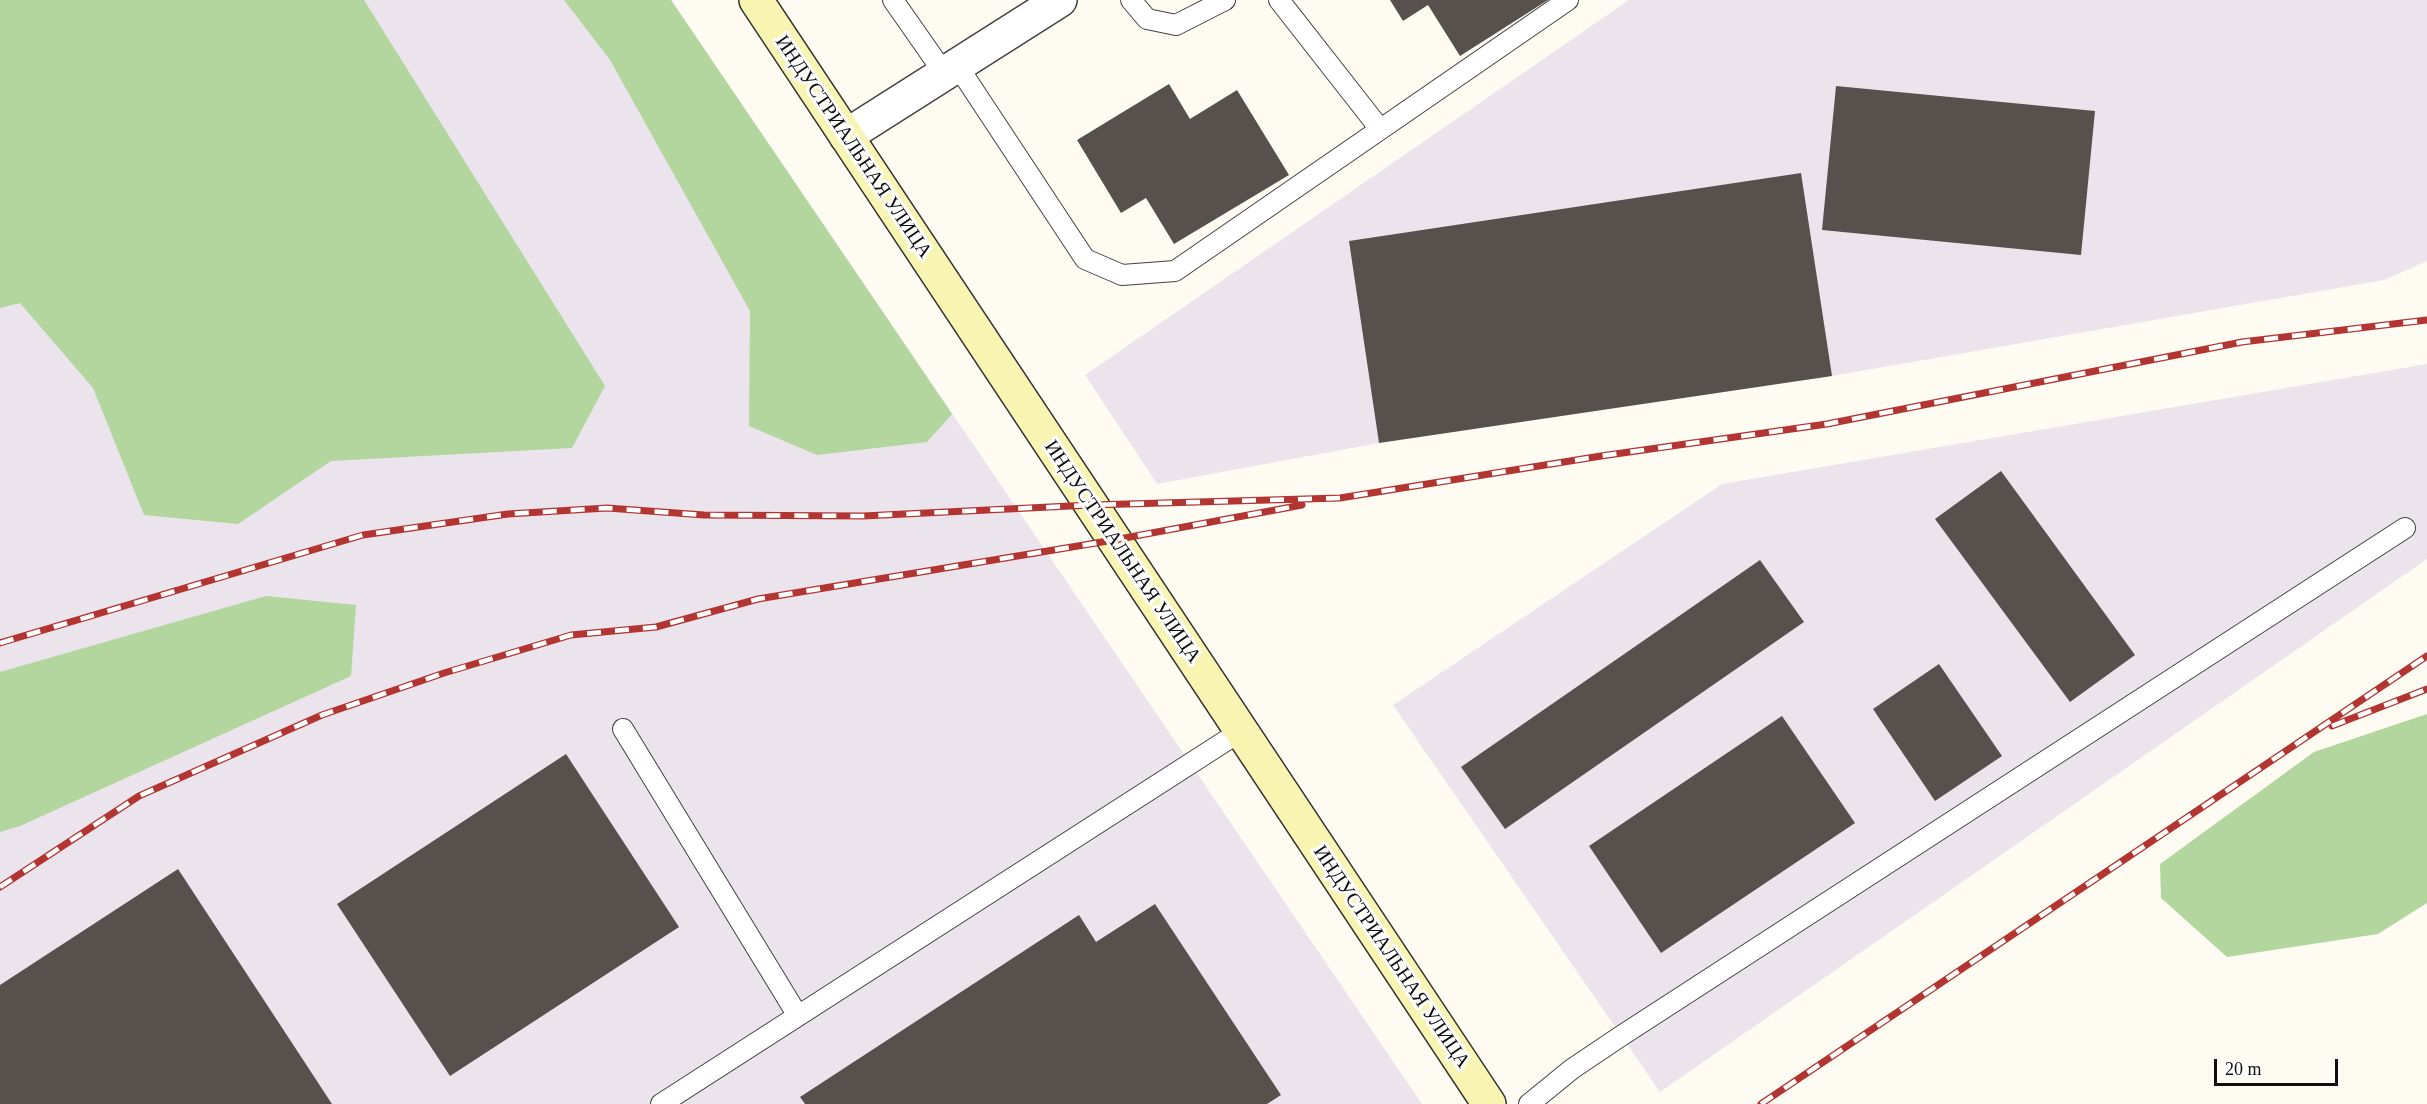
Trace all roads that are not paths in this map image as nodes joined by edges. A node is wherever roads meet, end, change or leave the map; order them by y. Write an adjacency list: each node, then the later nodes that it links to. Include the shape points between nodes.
1 (756, 0): 10 (street, ИНДУСТРИАЛЬНАЯ УЛИЦА)
2 (893, 0): 8 (lane)
3 (1060, 0): 8 (street)
4 (1131, 0): 5 (lane, via 1147,19 1176,25)
5 (1225, 0)
6 (1279, 0): 9 (lane)
7 (1568, 0): 9 (lane)
8 (951, 69): 9 (lane, via 1085,260 1122,275 1175,271); 10 (street)
9 (1380, 129)
10 (846, 136): 13 (street, ИНДУСТРИАЛЬНАЯ УЛИЦА)
11 (2405, 528): 17 (lane, via 1621,1036)
12 (623, 729): 14 (lane)
13 (1241, 731): 14 (lane); 16 (street, ИНДУСТРИАЛЬНАЯ УЛИЦА)
14 (798, 1016): 15 (lane)
15 (661, 1104)
16 (1489, 1104)
17 (1529, 1104)

